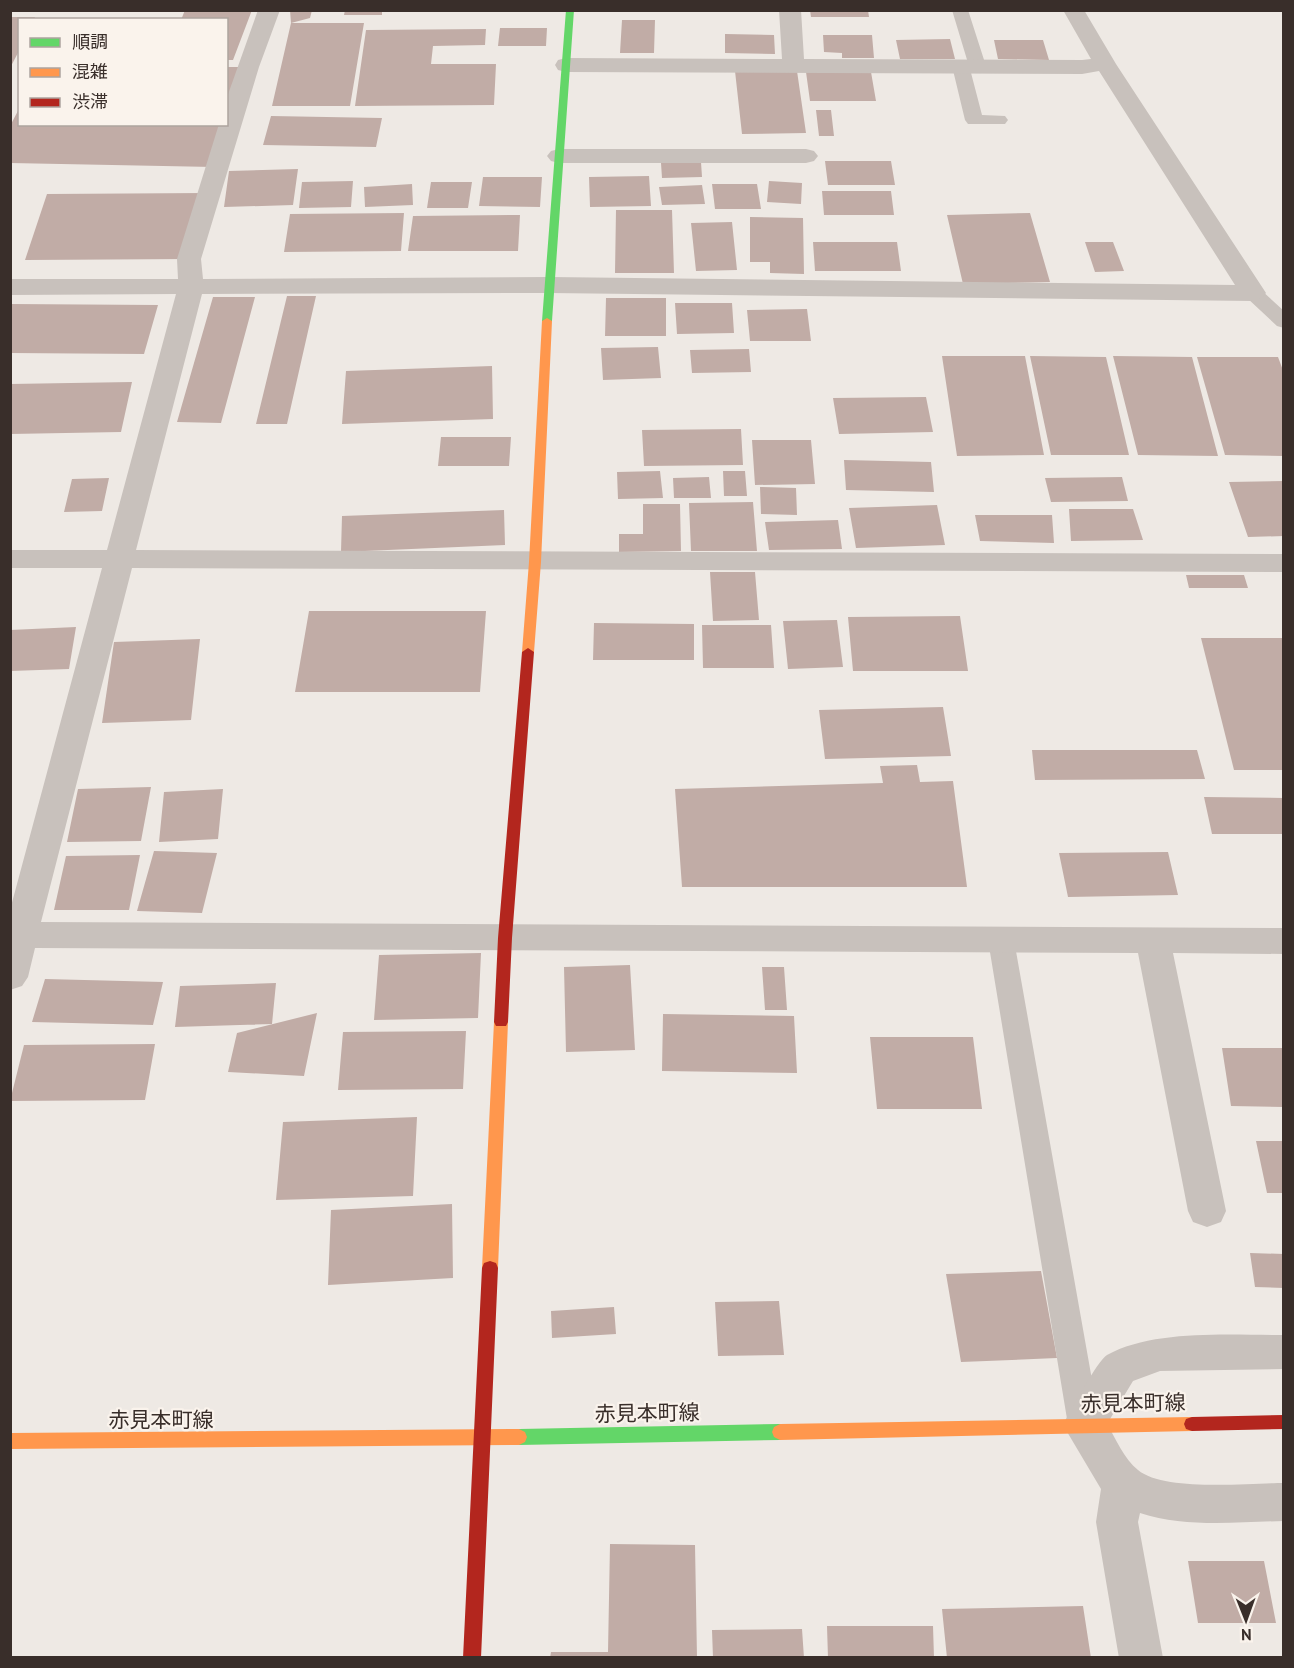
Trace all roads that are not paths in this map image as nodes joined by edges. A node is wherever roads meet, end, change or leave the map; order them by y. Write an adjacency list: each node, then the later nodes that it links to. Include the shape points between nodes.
1 (269, 10): 14 (street, via 189,260)
2 (570, 10): 7 (street)
3 (790, 10): 8 (street)
4 (960, 10): 9 (lane)
5 (1073, 10): 6 (street)
6 (1105, 64): 9 (street); 16 (street)
7 (566, 65): 8 (street); 11 (street)
8 (793, 66): 9 (street)
9 (969, 66): 10 (lane, via 974,120)
10 (999, 120)
11 (559, 156): 12 (street); 13 (street)
12 (806, 156)
13 (549, 285): 14 (street); 16 (street); 20 (street)
14 (191, 286): 15 (street); 19 (street)
15 (10, 287)
16 (1253, 293): 17 (lane)
17 (1284, 322)
18 (10, 560): 19 (street)
19 (121, 560): 20 (street); 22 (street)
20 (534, 562): 21 (street); 23 (street)
21 (1284, 563)
22 (16, 935): 23 (street); 27 (street)
23 (505, 938): 24 (street); 32 (street)
24 (1001, 940): 25 (street); 31 (lane)
25 (1153, 941): 26 (street); 28 (street)
26 (1284, 941)
27 (10, 977)
28 (1207, 1210)
29 (1284, 1352): 31 (street, via 1160,1354 1119,1368)
30 (1284, 1422): 31 (street, 赤見本町線)
31 (1084, 1425): 32 (street, 赤見本町線); 34 (street)
32 (483, 1438): 33 (street, 赤見本町線); 36 (street)
33 (10, 1441)
34 (1123, 1484): 35 (street, via 1152,1499); 37 (street, via 1117,1522)
35 (1284, 1502)
36 (472, 1658)
37 (1141, 1658)

